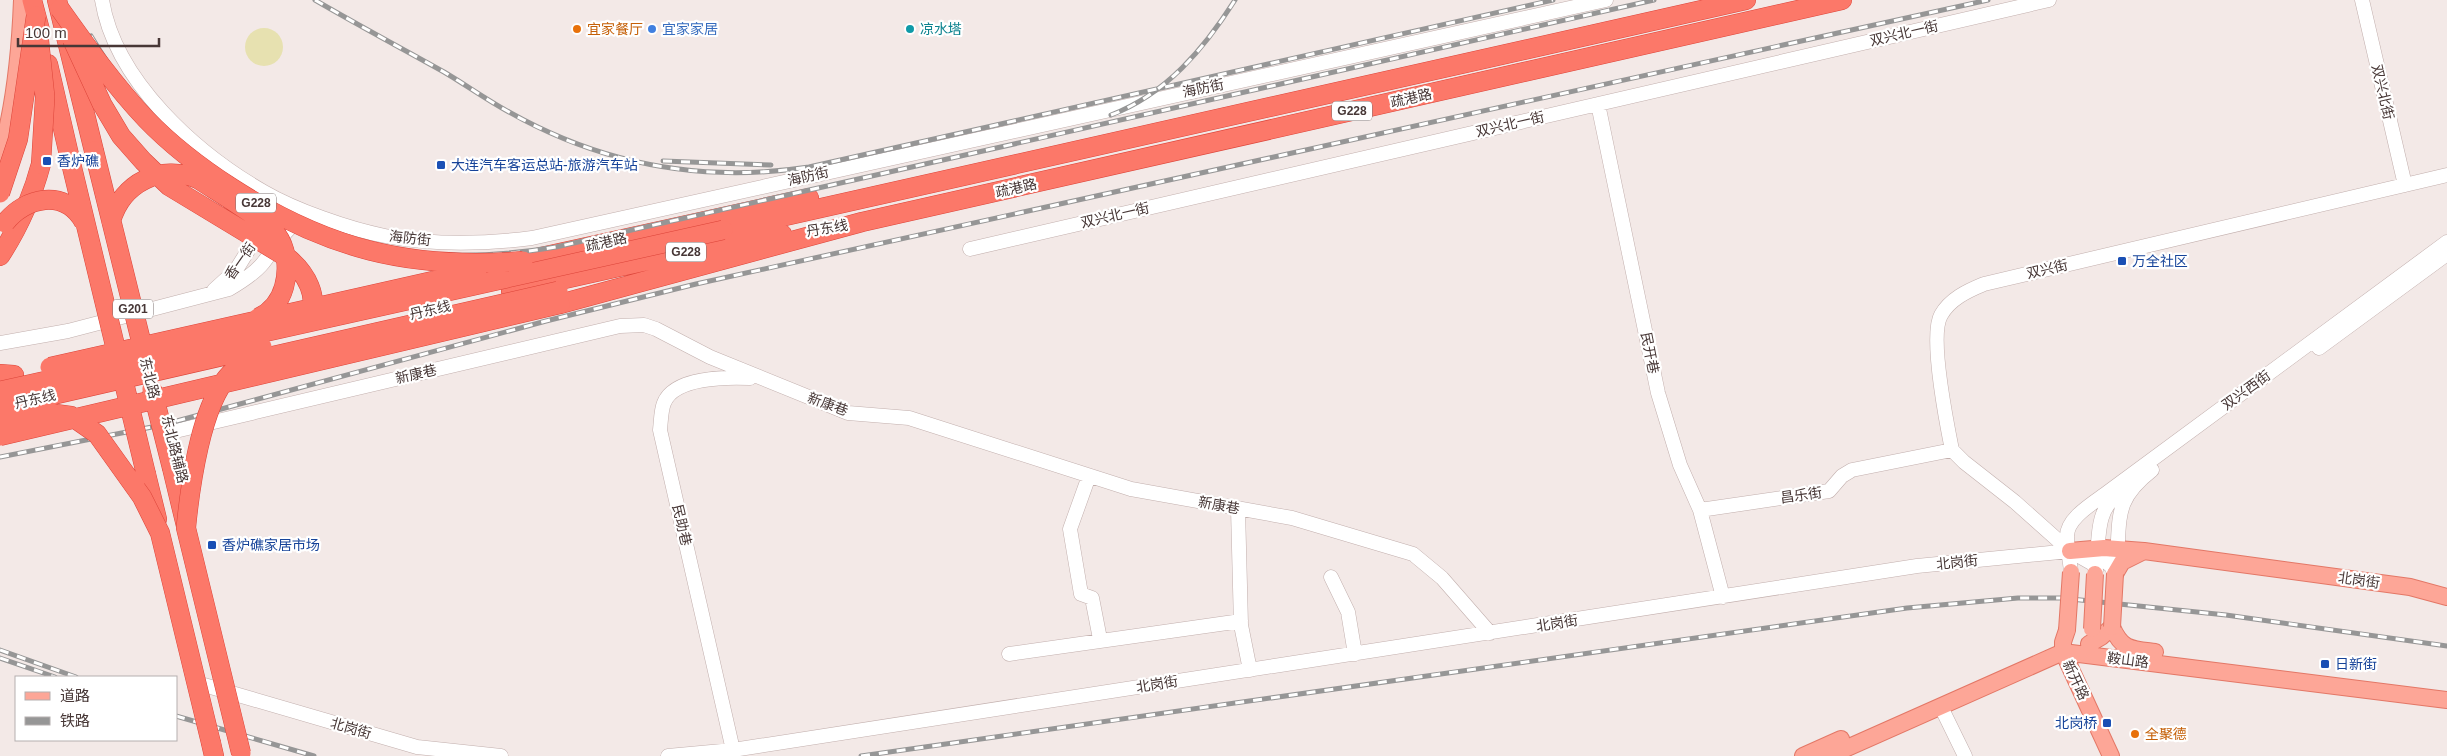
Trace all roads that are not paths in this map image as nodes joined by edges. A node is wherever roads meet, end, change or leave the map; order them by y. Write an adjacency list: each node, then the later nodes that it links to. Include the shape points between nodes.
1 (24, 0): 11 (main road, via 14,89); 21 (main road, 东北路)
2 (102, 0): 15 (street, 海防街, via 110,30 122,56 164,112 197,145)
3 (1606, 0): 16 (street, 海防街, via 532,238 490,241 385,236)
4 (1746, 0): 19 (highway, 疏港路 / G228)
5 (1842, 0): 18 (highway, 疏港路 / G228)
6 (2049, 0): 10 (street, 双兴北一街)
7 (2362, 0): 13 (street, 双兴北街)
8 (58, 2): 17 (highway, 东北路 / G201, bridge); 26 (highway, G228, bridge, via 113,82 147,120 205,170 282,219 356,248 396,257 441,263); 29 (main road, 东北路辅路); 32 (highway, bridge, via 102,104 121,136 142,161 168,186 288,258 305,276 312,296 311,316 302,330)
9 (34, 8): 14 (highway, bridge, via 18,139); 21 (highway, 东北路 / G201, bridge); 25 (highway, bridge, via 45,97 41,164 20,224)
10 (1598, 104): 23 (street, 双兴北一街); 46 (street, 民开巷, via 1658,393 1680,465)
11 (0, 157)
12 (2447, 175): 13 (street, 双兴街)
13 (2405, 185): 40 (street, 双兴街, via 1984,284 1964,292 1940,316 1937,327 1938,358)
14 (0, 193)
15 (265, 193): 16 (street, 海防街); 27 (street, 香一街, via 268,219 236,270 222,285)
16 (314, 213): 27 (street, 香一街, via 289,226 262,264 241,283)
17 (111, 221): 30 (highway, bridge, via 118,202 133,186 155,175 177,173 198,179 269,228 282,245 286,280 271,310); 49 (highway, 东北路 / G201, bridge)
18 (862, 222): 28 (highway, via 730,260 655,268); 32 (highway, 丹东线 / G228, via 726,243)
19 (722, 224): 26 (highway, 疏港路 / G228); 37 (highway, bridge)
20 (0, 230): 21 (highway, bridge, via 20,207 52,200 72,207)
21 (85, 235): 29 (main road, 东北路辅路); 48 (highway, 东北路 / G201, bridge)
22 (2447, 242): 44 (street, 双兴西街)
23 (970, 249)
24 (2447, 254): 43 (street, 双兴西街)
25 (0, 256)
26 (522, 261): 30 (highway, bridge)
27 (202, 297): 29 (street)
28 (559, 298): 39 (highway, bridge); 49 (highway, bridge, via 244,364 230,374 220,388 207,416)
29 (122, 318): 31 (street); 38 (main road, 东北路辅路); 41 (main road, 东北路辅路); 41 (main road, 东北路)
30 (250, 322): 34 (highway, bridge)
31 (0, 343)
32 (282, 343): 37 (highway, 丹东线 / G228, bridge)
33 (710, 357): 35 (street, 新康巷); 36 (street, via 711,366 705,375); 38 (street, 新康巷, via 656,329 632,324)
34 (5, 376)
35 (761, 378): 36 (street, 民助巷, via 719,376); 42 (street, 新康巷, via 848,413 909,418)
36 (693, 382): 83 (street, 民助巷, via 664,402 660,430)
37 (1, 406): 48 (highway, bridge, via 57,412 84,424 96,434)
38 (171, 432): 41 (main road); 77 (main road, 东北路辅路)
39 (0, 436)
40 (1952, 450): 46 (street, 昌乐街, via 1852,470 1829,491); 51 (street)
41 (152, 472): 48 (main road, 东北路辅路); 74 (main road, 东北路)
42 (1089, 476): 45 (street, 新康巷, via 1131,489); 67 (street, via 1070,528 1081,594 1092,598)
43 (2139, 480): 47 (street, via 2108,503); 52 (street, 双兴西街, via 2120,511)
44 (2108, 492): 47 (street, via 2099,508); 50 (street, 双兴西街, via 2074,519)
45 (1238, 509): 64 (street); 66 (street, 新康巷, via 1292,518 1413,554 1442,578)
46 (1700, 510): 62 (street, 民开巷)
47 (2100, 521): 55 (street)
48 (159, 526): 61 (main road, 东北路辅路); 61 (main road); 84 (highway, 东北路 / G201, bridge)
49 (186, 528): 84 (highway, 东北路 / G201, bridge)
50 (2068, 528): 51 (street, 双兴西街); 53 (street)
51 (2057, 539): 53 (street); 56 (street, 双兴西街)
52 (2117, 548): 54 (main road, 北岗街); 55 (main road, 北岗街); 59 (street, 双兴西街)
53 (2070, 550): 55 (main road, 北岗街); 56 (street, 北岗街); 57 (street); 58 (street, via 2092,564)
54 (2144, 551): 59 (main road, via 2122,562); 63 (main road, 北岗街, via 2410,587)
55 (2097, 552): 58 (street); 59 (street)
56 (2031, 555): 62 (street, 北岗街, via 1917,566)
57 (2070, 572): 68 (main road, bridge)
58 (2096, 572): 69 (main road, bridge)
59 (2115, 574): 65 (main road, bridge)
60 (1331, 577): 72 (street, via 1348,612)
61 (174, 591): 74 (main road); 80 (main road, 东北路辅路)
62 (1723, 597): 66 (street, 北岗街)
63 (2447, 597)
64 (1241, 620): 67 (street); 73 (street)
65 (2112, 627): 69 (main road); 70 (main road, 鞍山路, via 2122,644)
66 (1490, 633): 72 (street, 北岗街)
67 (1100, 639): 71 (street)
68 (2065, 641): 69 (main road, 鞍山路); 75 (main road, 新开路); 79 (main road, 鞍山路); 87 (main road)
69 (2089, 643): 70 (main road); 75 (main road, via 2078,675); 78 (main road, 鞍山路)
70 (2130, 649): 76 (main road, 鞍山路)
71 (1009, 654)
72 (1355, 654): 73 (street, 北岗街)
73 (1250, 670): 83 (street, 北岗街)
74 (211, 687): 77 (street, 北岗街); 81 (main road, 东北路)
75 (2080, 689): 90 (main road, 新开路)
76 (2447, 690)
77 (235, 694): 82 (main road, 东北路辅路); 85 (street, 北岗街, via 417,747)
78 (2447, 700)
79 (1941, 706): 88 (main road, 鞍山路); 89 (street)
80 (195, 709)
81 (218, 716)
82 (242, 723)
83 (733, 750): 86 (street, 北岗街)
84 (227, 753)
85 (501, 756)
86 (668, 756)
87 (1805, 756)
88 (1829, 756)
89 (1964, 756)
90 (2111, 756)

